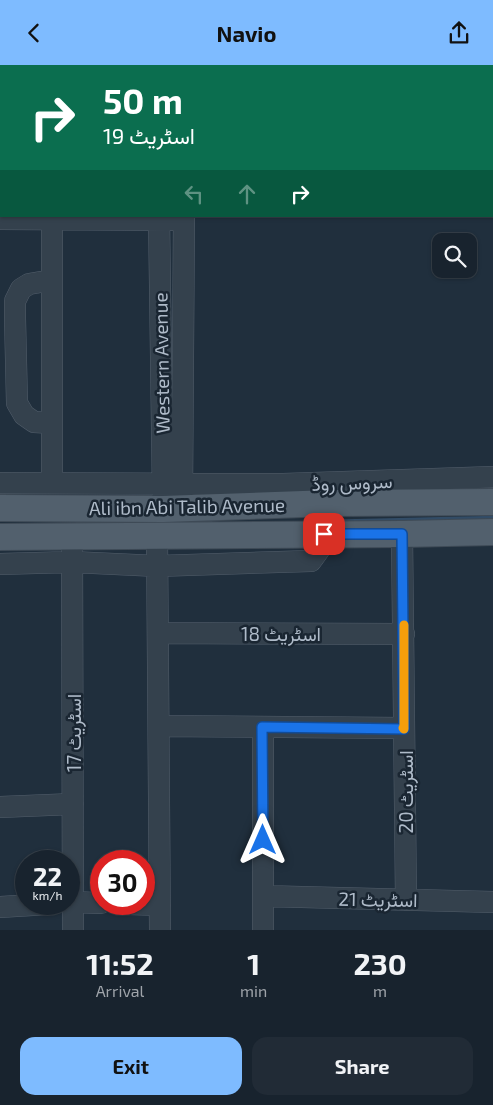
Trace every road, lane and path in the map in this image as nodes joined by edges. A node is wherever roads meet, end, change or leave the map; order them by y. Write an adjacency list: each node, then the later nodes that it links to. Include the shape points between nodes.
1 (52, 218): 2 (street); 4 (street); 5 (street)
2 (159, 218): 3 (street); 10 (street, Western Avenue)
3 (184, 218): 10 (street, Western Avenue)
4 (0, 219)
5 (52, 280): 6 (street); 6 (street, via 29,284 21,289 15,301 14,318 17,403 24,415 34,422)
6 (52, 423): 9 (street)
7 (493, 477): 10 (street, سروس روڈ, via 283,484)
8 (0, 483): 9 (street, سروس روڈ)
9 (52, 483): 10 (street, سروس روڈ)
10 (173, 496): 11 (main road, Ali ibn Abi Talib Avenue, via 331,503); 12 (main road, Ali ibn Abi Talib Avenue)
11 (493, 502)
12 (0, 508)
13 (493, 531): 15 (main road, Ali ibn Abi Talib Avenue)
14 (324, 534): 15 (main road, Ali ibn Abi Talib Avenue); 16 (main road, Ali ibn Abi Talib Avenue); 20 (street, via 311,561)
15 (402, 534): 22 (street, اسٹریٹ 20)
16 (157, 535): 18 (main road, Ali ibn Abi Talib Avenue); 20 (street)
17 (0, 537): 18 (main road, Ali ibn Abi Talib Avenue)
18 (72, 549): 19 (street); 20 (street); 26 (street, اسٹریٹ 17)
19 (0, 564)
20 (157, 566): 21 (street)
21 (158, 633): 22 (street, اسٹریٹ 18); 23 (street)
22 (404, 633): 25 (street, اسٹریٹ 20)
23 (158, 726): 24 (street); 33 (street)
24 (262, 727): 25 (street); 29 (street)
25 (404, 729): 30 (street, اسٹریٹ 20)
26 (73, 804): 27 (street); 28 (street, اسٹریٹ 17)
27 (0, 807)
28 (72, 850)
29 (263, 896): 30 (street, اسٹریٹ 21); 39 (street)
30 (406, 899): 31 (street, اسٹریٹ 21)
31 (493, 902)
32 (155, 905): 33 (street)
33 (160, 905): 38 (street)
34 (15, 906): 35 (street)
35 (0, 907)
36 (72, 915): 37 (street, اسٹریٹ 17)
37 (73, 930)
38 (160, 930)
39 (263, 930)

